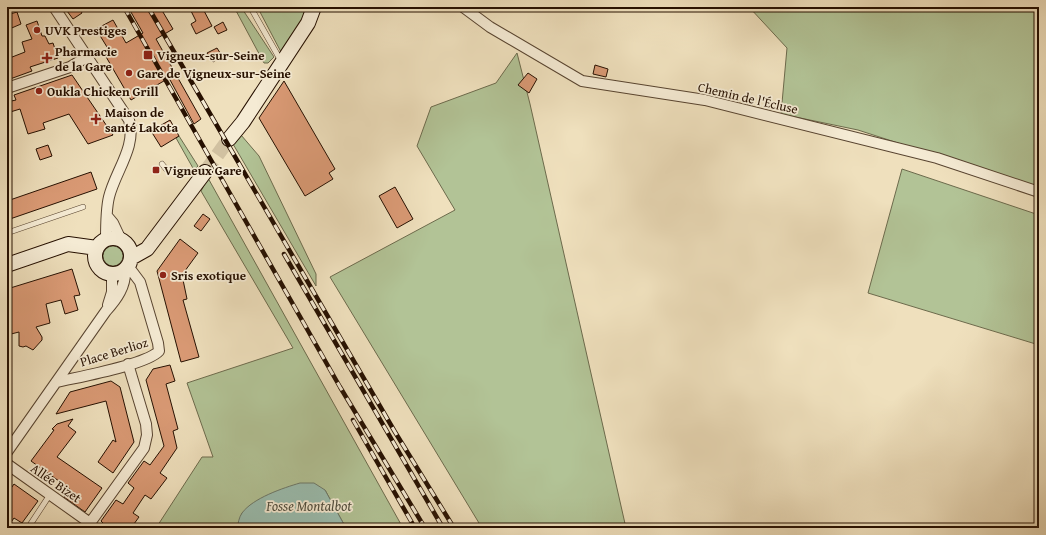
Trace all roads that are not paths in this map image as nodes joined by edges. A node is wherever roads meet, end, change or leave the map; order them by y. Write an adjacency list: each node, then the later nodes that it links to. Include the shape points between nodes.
1 (54, 7): 5 (street)
2 (314, 7): 6 (street, via 308,23)
3 (462, 7): 12 (street, Chemin de l'Écluse, via 490,27 582,81 720,104 937,158)
4 (251, 8): 6 (lane)
5 (87, 57): 7 (street, via 70,67); 14 (street, via 129,120 131,128 130,140 109,195)
6 (282, 62): 8 (street)
7 (7, 88)
8 (229, 139)
9 (162, 164): 10 (lane)
10 (166, 169)
11 (205, 172): 19 (street, via 147,248)
12 (1039, 192)
13 (83, 207): 15 (lane)
14 (108, 217): 16 (street); 17 (street)
15 (7, 233)
16 (121, 240): 17 (street, via 110,238); 19 (street, via 129,247)
17 (101, 244): 18 (street, via 68,244); 19 (street, via 95,258 99,267 107,273)
18 (7, 265)
19 (124, 267): 20 (street, Place Berlioz, via 140,282 159,351 153,356); 21 (street, via 106,311)
20 (128, 364): 21 (street, Place Berlioz); 25 (street, via 146,424 144,448)
21 (57, 382): 22 (street)
22 (7, 452)
23 (7, 464): 24 (street, Allée Bizet)
24 (49, 496): 25 (street, Allée Bizet); 26 (lane)
25 (88, 525)
26 (28, 528)

